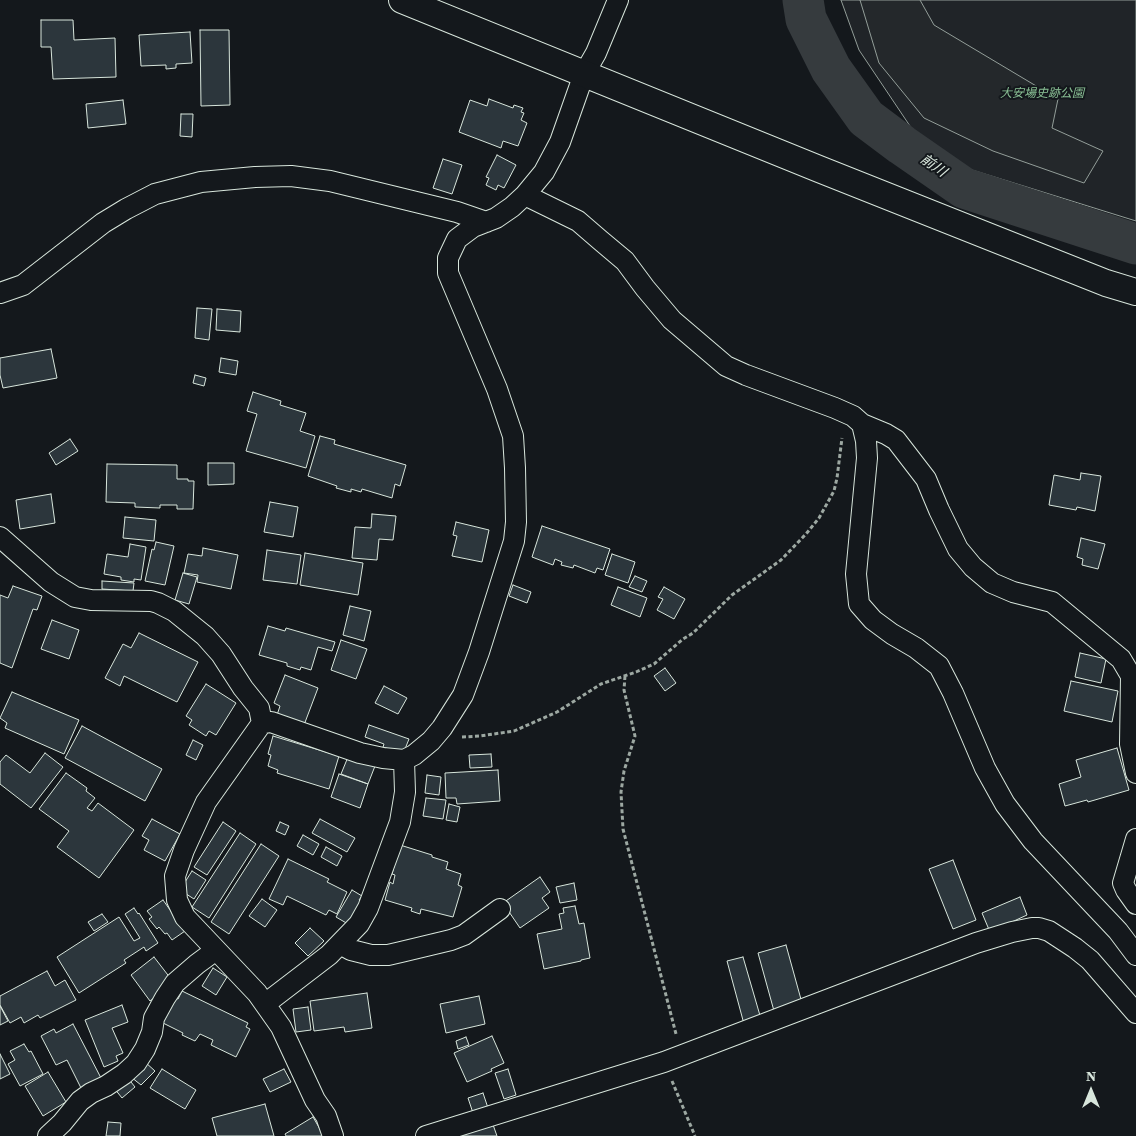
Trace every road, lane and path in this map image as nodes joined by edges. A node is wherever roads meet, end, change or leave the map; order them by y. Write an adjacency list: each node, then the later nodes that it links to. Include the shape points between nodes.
1 (402, 0): 3 (street)
2 (618, 0): 3 (street)
3 (584, 74): 4 (street, via 560,142 544,172); 6 (street, via 1106,283)
4 (525, 195): 5 (street); 8 (street, via 578,221 625,261 672,320 726,366)
5 (486, 222): 7 (street, via 330,181 291,176 201,182 156,194 126,209 22,285); 13 (street, via 457,239 448,258 448,273 497,389 513,436 516,522 514,541 463,695)
6 (1136, 292)
7 (0, 293)
8 (844, 413): 9 (street); 11 (path, via 834,490 806,534 781,560 732,595 700,628 654,664)
9 (862, 424): 15 (street, via 886,434 901,446 926,479 958,549 973,567 992,583 1052,602 1121,659 1131,676 1130,744); 21 (street, via 867,458 856,574 859,604 873,620 939,666 985,768 1005,804 1033,841 1118,931)
10 (0, 538): 12 (street, via 51,582 75,597 151,601 174,611 221,654 259,708)
11 (625, 676): 13 (path, via 601,684 557,712 514,731 452,738); 24 (path, via 624,690 635,736 624,771 622,821)
12 (262, 723): 14 (street, via 271,722 368,755); 20 (street, via 206,802 175,876 177,900 185,917)
13 (437, 734): 14 (street)
14 (404, 760): 19 (street, via 400,822 368,908 359,924)
15 (1136, 773)
16 (1136, 839): 17 (street, via 1123,883)
17 (1136, 904)
18 (500, 909): 19 (street, via 464,935 388,955 371,955)
19 (340, 944): 22 (street)
20 (216, 950): 22 (street); 25 (street, via 175,983 164,998 145,1049 136,1063 80,1101)
21 (1136, 955)
22 (265, 1004): 26 (street, via 281,1027)
23 (1136, 1013): 24 (street, via 1090,960 1049,931 1032,928 976,943)
24 (673, 1058): 27 (street); 28 (path)
25 (48, 1136)
26 (334, 1136)
27 (426, 1136)
28 (695, 1136)

